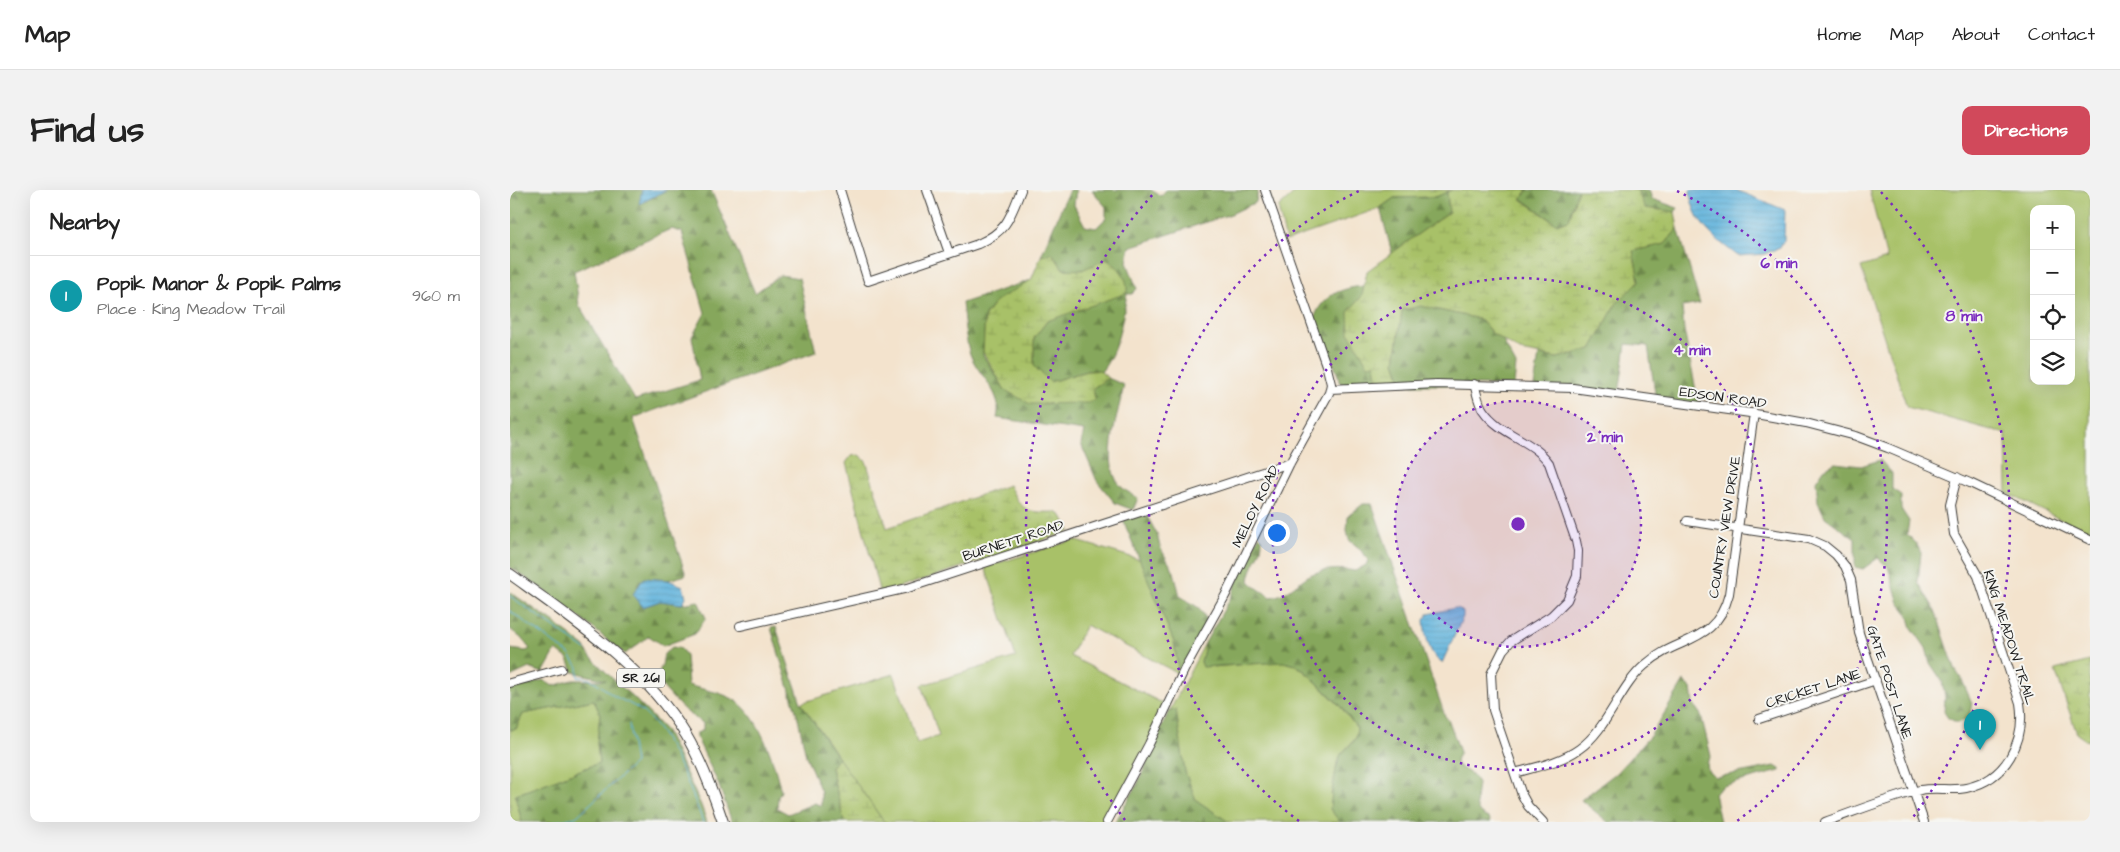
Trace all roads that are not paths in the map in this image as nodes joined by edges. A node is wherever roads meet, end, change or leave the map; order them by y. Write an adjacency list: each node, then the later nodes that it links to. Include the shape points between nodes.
1 (840, 190): 5 (street, via 868,281)
2 (928, 190): 5 (street)
3 (1021, 190): 5 (street, via 1011,217 1000,231 978,244)
4 (1265, 190): 7 (street, via 1323,353)
5 (948, 253)
6 (1474, 384): 7 (street, EDSON ROAD); 8 (street, EDSON ROAD, via 1573,388); 20 (street, via 1482,409 1490,419 1533,446 1549,463 1578,551 1577,576 1567,600 1551,616 1511,641 1491,674 1493,710)
7 (1330, 389): 9 (street, MELOY ROAD, via 1326,402)
8 (1754, 413): 10 (street, EDSON ROAD, via 1856,436); 12 (street, COUNTRY VIEW DRIVE)
9 (1290, 463): 15 (street, BURNETT ROAD, via 908,588); 23 (street, MELOY ROAD)
10 (1957, 477): 13 (street, EDSON ROAD); 21 (street, KING MEADOW TRAIL, via 1950,505 1951,526 1978,576 2020,703 2021,728 2010,759 1985,781 1968,787)
11 (1687, 521): 12 (street, GATE POST LANE)
12 (1738, 528): 17 (street, GATE POST LANE, via 1809,539 1836,555 1852,580 1857,623); 20 (street, COUNTRY VIEW DRIVE, via 1727,603 1711,628 1659,654 1642,667 1594,735 1581,748 1560,759)
13 (2090, 540)
14 (510, 574): 22 (main road, SR 261, via 609,648 658,697 689,741 707,776)
15 (740, 626)
16 (561, 669): 18 (street)
17 (1876, 680): 19 (street, CRICKET LANE); 21 (street, GATE POST LANE)
18 (510, 683)
19 (1759, 718)
20 (1515, 773): 24 (street, via 1528,806)
21 (1914, 792): 25 (street, KING MEADOW TRAIL); 26 (street, GATE POST LANE)
22 (723, 822)
23 (1107, 822)
24 (1543, 822)
25 (1825, 822)
26 (1924, 822)

